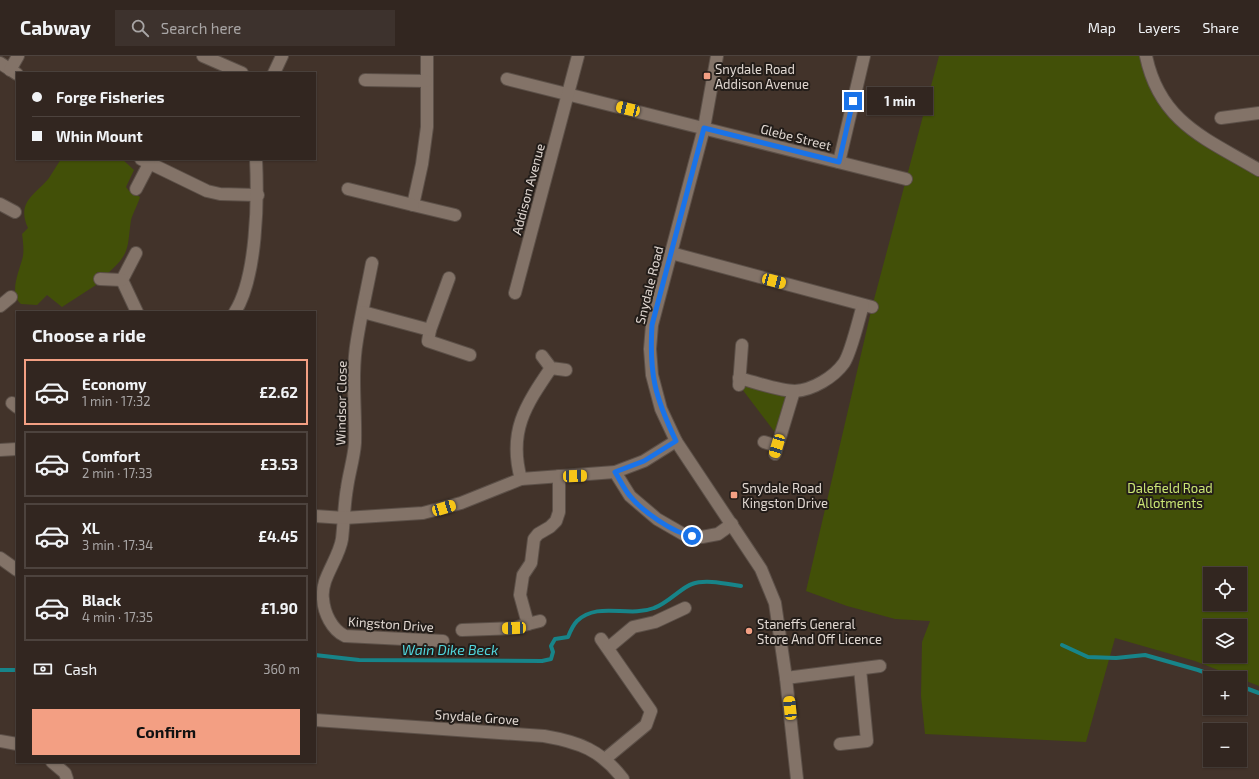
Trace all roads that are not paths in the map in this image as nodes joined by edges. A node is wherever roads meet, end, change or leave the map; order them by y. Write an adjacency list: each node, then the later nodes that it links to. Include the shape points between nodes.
1 (18, 56): 9 (street)
2 (203, 56): 10 (street)
3 (282, 56): 11 (street)
4 (427, 56): 14 (street)
5 (578, 56): 15 (street, Addison Avenue)
6 (717, 56): 18 (street, Snydale Road)
7 (864, 56): 21 (street)
8 (1146, 56): 22 (street, via 1159,94 1182,123 1204,139)
9 (9, 69)
10 (240, 72)
11 (274, 72)
12 (507, 79): 15 (street)
13 (365, 80): 14 (street)
14 (426, 81): 28 (street, via 427,127)
15 (568, 94): 18 (street); 37 (street, Addison Avenue)
16 (1259, 113): 17 (street)
17 (1221, 118)
18 (704, 128): 21 (street, Glebe Street); 32 (street, Snydale Road)
19 (256, 160): 26 (street)
20 (145, 162): 24 (street); 26 (street, via 207,191 227,195)
21 (839, 162): 23 (street, Glebe Street)
22 (1259, 170)
23 (906, 179)
24 (136, 189)
25 (348, 189): 28 (street)
26 (258, 195): 41 (street, via 247,285)
27 (0, 204): 29 (street)
28 (413, 205): 30 (street)
29 (15, 212)
30 (455, 215)
31 (136, 253): 36 (street)
32 (671, 253): 49 (street, via 868,306 845,362 836,372 817,385); 50 (street, Snydale Road, via 652,325 650,349 652,375 661,409)
33 (372, 263): 42 (street, Windsor Close)
34 (449, 278): 43 (street)
35 (100, 279): 36 (street)
36 (122, 280): 40 (street)
37 (515, 293)
38 (11, 297): 39 (street)
39 (0, 306)
40 (137, 311)
41 (235, 311)
42 (363, 312): 43 (street); 58 (street, Windsor Close, via 354,376 355,444)
43 (430, 330): 45 (street, via 428,341)
44 (742, 345): 49 (street, via 739,381)
45 (470, 355)
46 (542, 356): 47 (street)
47 (551, 368): 48 (street); 56 (street, via 524,410 515,450)
48 (566, 370)
49 (794, 391): 51 (street, via 776,450)
50 (676, 441): 54 (street, via 644,461); 59 (street, Snydale Road)
51 (764, 442)
52 (16, 449): 53 (street)
53 (0, 450)
54 (615, 472): 55 (street); 59 (street, via 630,496 657,519 682,534 702,537 718,534)
55 (559, 476): 56 (street); 65 (street, via 559,512 556,521 534,539 531,563 523,575 520,595)
56 (522, 479): 58 (street, via 462,503 423,513)
57 (316, 516): 58 (street)
58 (344, 518): 63 (street, Kingston Drive, via 340,548 323,588)
59 (732, 524): 70 (street, Snydale Road, via 761,569 775,603)
60 (0, 558): 61 (street)
61 (16, 569)
62 (685, 608): 75 (street, via 655,622 633,628 605,643 651,711 646,725)
63 (320, 613): 67 (street, Kingston Drive, via 345,636)
64 (540, 621): 65 (street)
65 (528, 624): 66 (street, via 514,628)
66 (462, 630)
67 (442, 641)
68 (880, 666): 69 (street)
69 (860, 669): 70 (street); 74 (street, via 867,741)
70 (786, 678): 79 (street, Snydale Road)
71 (316, 720): 75 (street, Snydale Grove, via 544,736 578,743)
72 (0, 741): 73 (street)
73 (16, 744)
74 (840, 744)
75 (605, 759): 78 (street, Snydale Grove)
76 (53, 763): 77 (street, via 65,773)
77 (67, 779)
78 (623, 779)
79 (797, 779)

